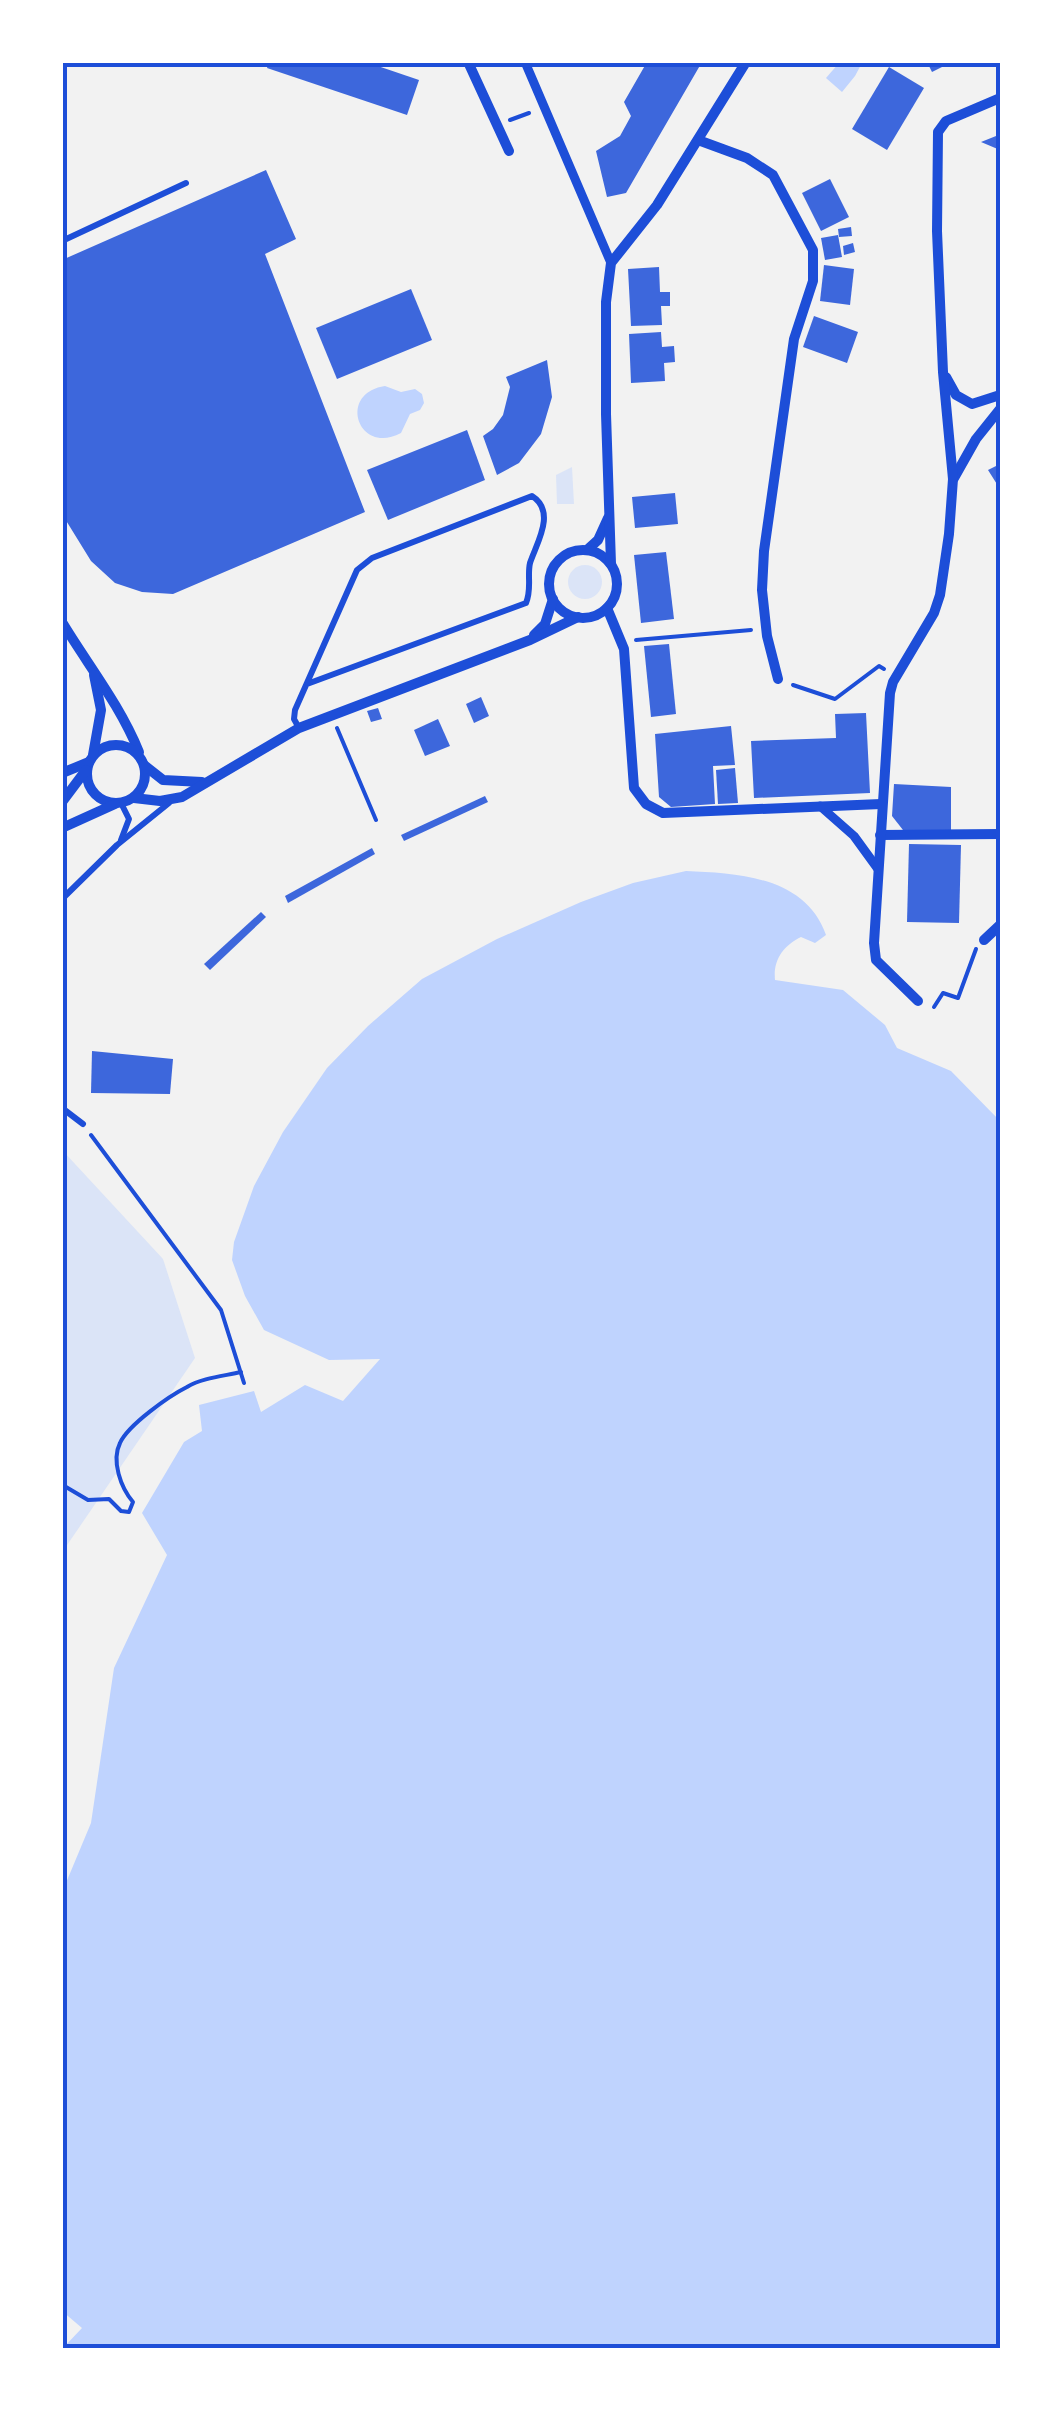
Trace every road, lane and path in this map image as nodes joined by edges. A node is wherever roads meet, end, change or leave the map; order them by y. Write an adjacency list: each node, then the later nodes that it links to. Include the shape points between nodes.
1 (468, 62): 6 (street)
2 (525, 62): 5 (street)
3 (746, 62): 7 (street)
4 (1000, 98): 12 (street, via 946,120 938,132)
5 (543, 107): 6 (path); 11 (street)
6 (496, 125): 8 (street)
7 (698, 140): 11 (street); 23 (street, via 774,175 813,250 764,551)
8 (508, 151)
9 (186, 183): 10 (lane)
10 (62, 241)
11 (610, 263): 16 (street)
12 (943, 372): 13 (street, via 962,401); 15 (street)
13 (1000, 395)
14 (1000, 409): 15 (street)
15 (953, 479): 27 (street, via 940,595)
16 (610, 514): 17 (street); 18 (street)
17 (587, 550): 18 (street); 19 (street, via 567,554 553,569)
18 (611, 564): 20 (street, via 617,582)
19 (553, 599): 21 (street); 24 (street)
20 (607, 608): 21 (street); 25 (street)
21 (578, 618): 24 (street)
22 (62, 622): 26 (street)
23 (766, 629): 25 (path); 28 (street)
24 (530, 640): 30 (street)
25 (621, 641): 41 (street, via 634,788 646,804 663,812)
26 (94, 674): 32 (street, via 100,710); 33 (street)
27 (897, 675): 28 (path, via 878,666 835,700); 40 (street)
28 (778, 679)
29 (306, 684): 29 (lane, via 526,602 530,562 543,536 538,499 372,558 357,570); 31 (lane, via 295,710)
30 (331, 715): 31 (street); 42 (path)
31 (298, 728): 35 (street)
32 (90, 762): 33 (street, via 100,749 118,745); 34 (street); 38 (street); 39 (street, via 86,778 94,794)
33 (142, 762): 35 (street, via 163,780); 36 (street, via 144,783)
34 (62, 773)
35 (202, 782): 37 (street)
36 (134, 798): 37 (street); 39 (street)
37 (173, 800): 46 (lane)
38 (62, 802)
39 (118, 804): 43 (street); 46 (lane, via 129,820)
40 (882, 804): 41 (street); 45 (street)
41 (817, 805): 47 (street, via 854,836)
42 (376, 820)
43 (62, 828)
44 (1000, 834): 45 (street)
45 (880, 835): 47 (street)
46 (118, 845): 48 (lane)
47 (878, 868): 51 (street, via 876,960)
48 (62, 899)
49 (1000, 925): 50 (street)
50 (984, 940): 51 (path, via 973,952 958,998 944,993 931,1010)
51 (918, 1001)
52 (62, 1108): 53 (lane)
53 (82, 1124): 56 (path, via 221,1310)
54 (62, 1282): 55 (path)
55 (62, 1310)
56 (242, 1372): 57 (path); 58 (path, via 190,1384 118,1444 122,1489 133,1502 128,1512 109,1499)
57 (244, 1383)
58 (62, 1490)

